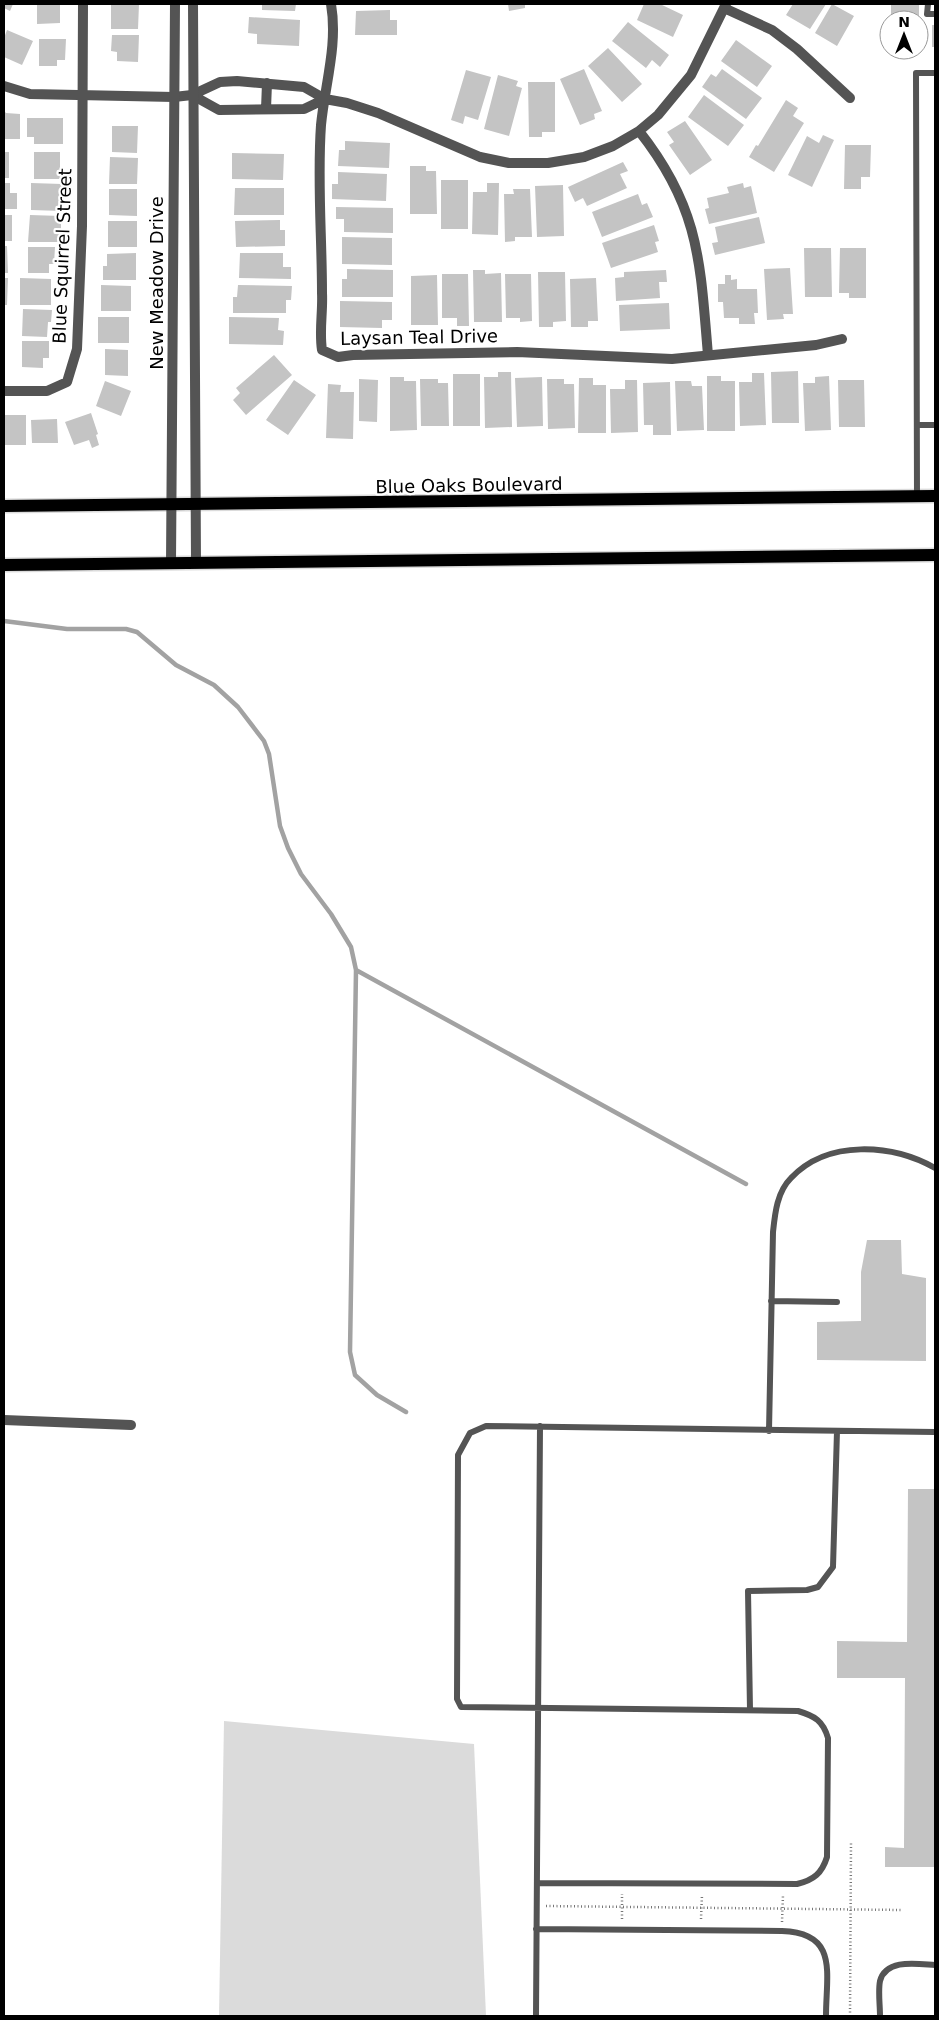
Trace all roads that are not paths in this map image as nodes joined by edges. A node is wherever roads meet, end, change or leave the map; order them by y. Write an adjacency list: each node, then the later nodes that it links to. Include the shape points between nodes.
1 (83, 4): 11 (street, Blue Squirrel Street)
2 (175, 4): 13 (street, New Meadow Drive)
3 (192, 4): 12 (street, New Meadow Drive)
4 (331, 4): 15 (street, via 332,52)
5 (928, 4): 7 (lane, via 928,14)
6 (725, 6): 14 (street, via 772,30); 17 (street, via 691,75 658,115)
7 (935, 14)
8 (935, 73): 21 (lane, via 916,73)
9 (268, 83): 12 (street, via 220,82); 15 (street, via 304,87); 16 (street)
10 (4, 86): 11 (street, via 30,94)
11 (81, 95): 13 (street); 20 (street, Blue Squirrel Street, via 82,226 76,349 66,382 47,391)
12 (192, 95): 13 (street); 16 (street, via 219,110); 26 (street, New Meadow Drive)
13 (174, 97): 25 (street, New Meadow Drive)
14 (850, 98)
15 (325, 99): 16 (street, via 304,109); 17 (street, via 378,113 456,148 509,163 548,163 584,157); 19 (street, Laysan Teal Drive, via 318,187 322,350 338,357 464,352 672,359)
16 (266, 109)
17 (639, 131): 19 (street, via 676,187 692,228 700,267)
18 (842, 338): 19 (street, via 816,345)
19 (708, 355)
20 (4, 391)
21 (917, 425): 22 (lane); 23 (lane)
22 (935, 425)
23 (917, 496): 24 (main road, Blue Oaks Boulevard); 26 (main road, Blue Oaks Boulevard)
24 (935, 496)
25 (172, 505): 26 (main road, Blue Oaks Boulevard); 27 (main road, Blue Oaks Boulevard); 29 (street, New Meadow Drive)
26 (197, 505): 30 (street, New Meadow Drive)
27 (4, 506)
28 (935, 555): 30 (main road)
29 (171, 563): 30 (main road); 31 (main road)
30 (196, 563)
31 (4, 565)
32 (935, 1168): 33 (lane, via 900,1153 850,1150 828,1155 790,1178 775,1211)
33 (772, 1301): 34 (lane); 38 (lane)
34 (836, 1302)
35 (4, 1420): 36 (street)
36 (131, 1425)
37 (540, 1426): 38 (lane); 41 (lane); 41 (lane, via 477,1428 465,1440 458,1455 458,1704 467,1709)
38 (769, 1431): 39 (lane)
39 (837, 1432): 40 (lane); 42 (lane, via 833,1567 818,1587 748,1591)
40 (935, 1432)
41 (538, 1709): 42 (lane); 43 (lane)
42 (750, 1710): 43 (lane, via 811,1715 820,1721 828,1738 827,1857 823,1869 808,1881 783,1884)
43 (536, 1883): 44 (lane)
44 (536, 1929): 46 (lane); 47 (lane, via 782,1931 806,1934 817,1940 826,1961)
45 (935, 1964): 48 (lane, via 899,1964 888,1969 880,1980)
46 (536, 2016)
47 (826, 2016)
48 (880, 2016)

